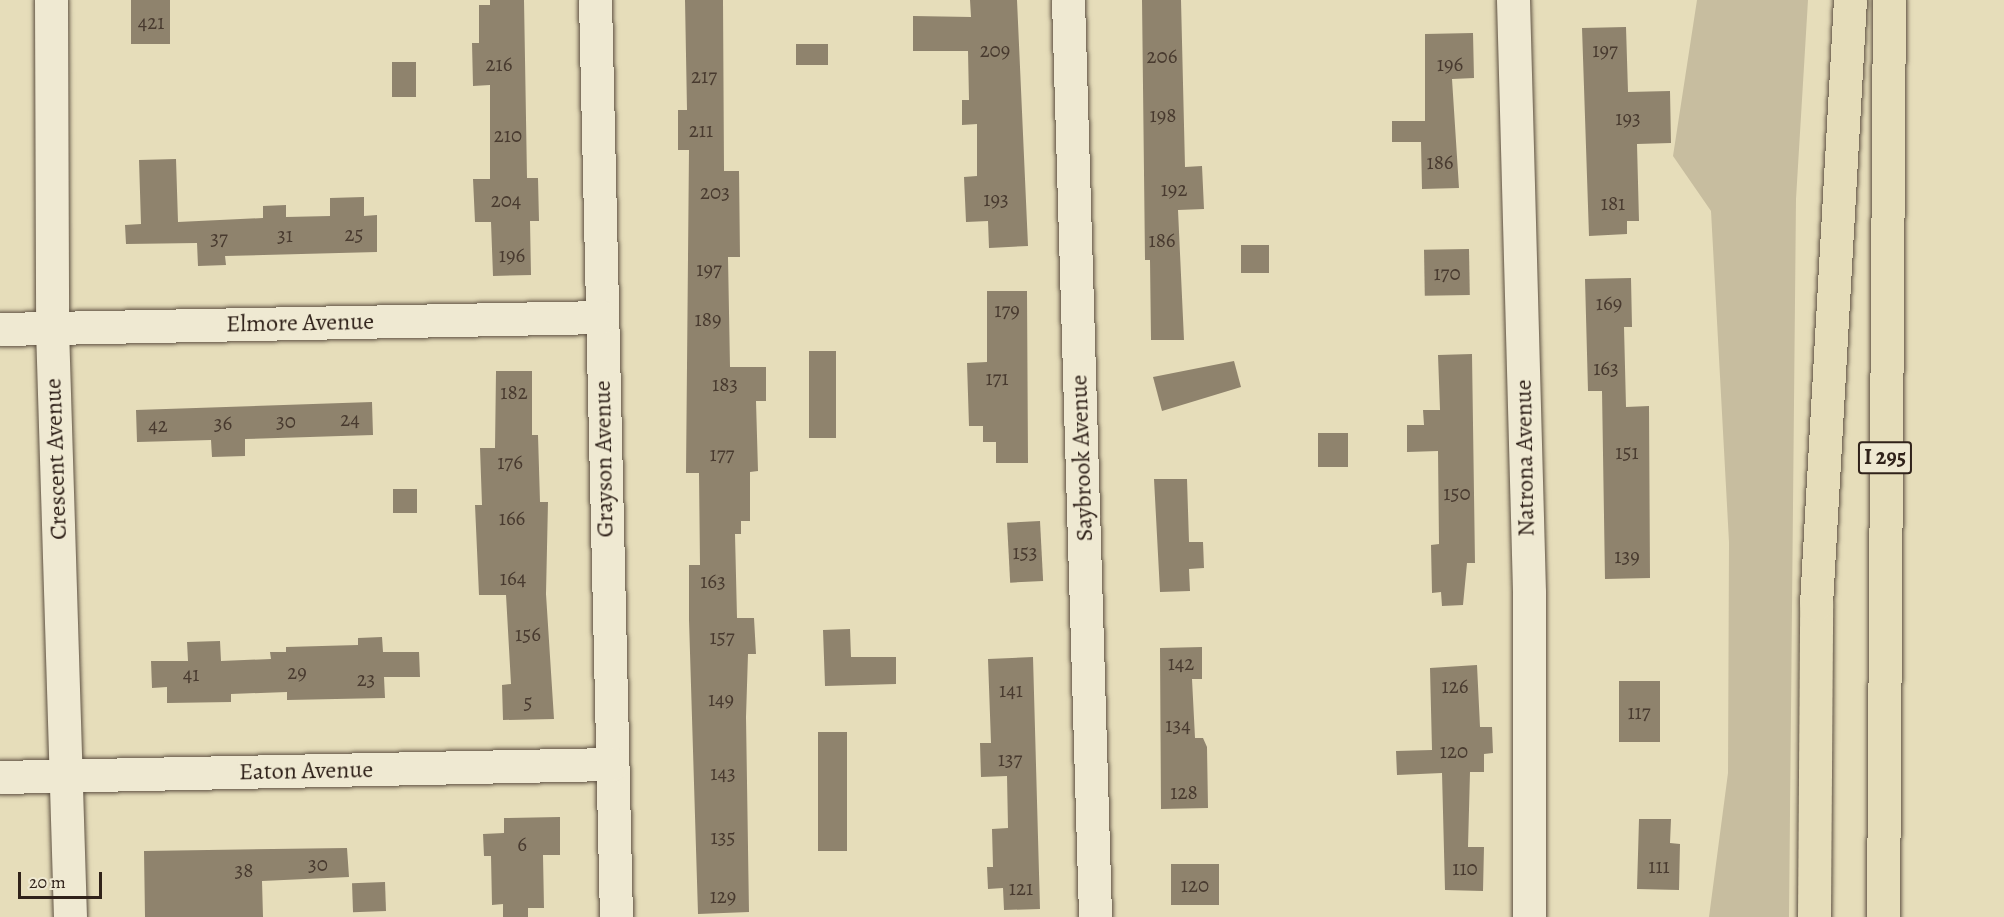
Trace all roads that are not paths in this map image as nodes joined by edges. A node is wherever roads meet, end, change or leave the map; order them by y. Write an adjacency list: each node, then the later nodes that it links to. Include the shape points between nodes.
1 (51, 0): 8 (street, Crescent Avenue)
2 (595, 0): 7 (street, Grayson Avenue)
3 (1068, 0): 15 (street, Saybrook Avenue)
4 (1513, 0): 16 (street, Natrona Avenue, via 1529,593)
5 (1850, 0): 17 (highway, via 1816,604)
6 (1889, 0): 18 (highway, I 295)
7 (601, 317): 8 (street, Elmore Avenue); 10 (street, Grayson Avenue)
8 (52, 328): 9 (street, Elmore Avenue); 11 (street, Crescent Avenue)
9 (0, 329)
10 (612, 764): 11 (street, Eaton Avenue); 14 (street, Grayson Avenue)
11 (66, 776): 12 (street, Eaton Avenue); 13 (street, Crescent Avenue)
12 (0, 777)
13 (70, 917)
14 (616, 917)
15 (1095, 917)
16 (1529, 917)
17 (1814, 917)
18 (1883, 917)

